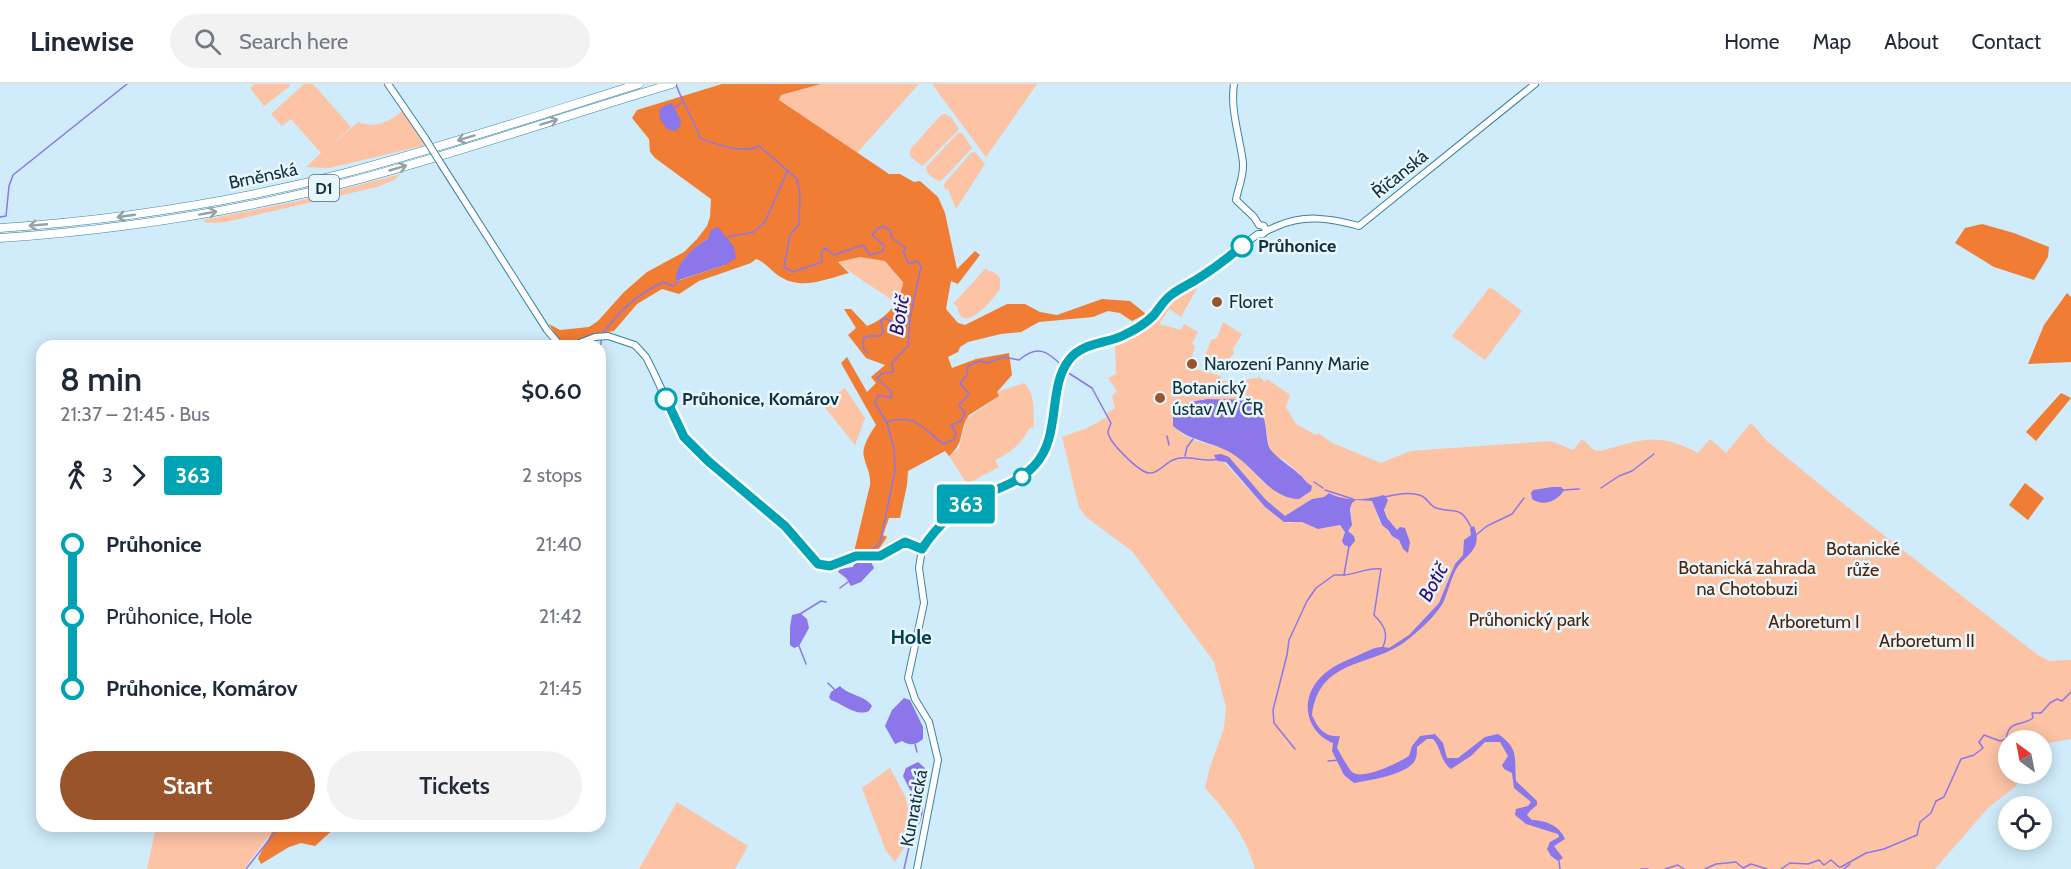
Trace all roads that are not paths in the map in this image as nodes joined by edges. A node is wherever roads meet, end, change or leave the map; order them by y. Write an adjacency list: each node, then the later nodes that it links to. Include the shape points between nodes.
1 (388, 84): 11 (street, bridge)
2 (639, 84): 7 (highway, Brněnská / D1, one-way to 7, via 403,157 276,189 148,213)
3 (1234, 84): 6 (street, via 1243,165 1236,200)
4 (1535, 84): 8 (street, Říčanská, via 1359,226 1306,218)
5 (669, 85): 10 (highway, Brněnská / D1, one-way to 5, via 151,222 289,197 406,166)
6 (1259, 225): 8 (street); 9 (street)
7 (0, 228)
8 (1266, 230): 9 (street)
9 (1258, 234): 13 (street, via 1170,296 1139,326 1079,350 1061,373 1052,428 1036,464 1009,486 978,497 956,511)
10 (0, 238)
11 (556, 340)
12 (587, 340): 13 (street, bridge, via 608,336 635,345 646,357 684,437 785,526 818,564 830,566 856,556 880,556 905,542)
13 (922, 549): 14 (street, Kunratická, via 919,568 924,593 909,685 929,722 938,760)
14 (917, 869)

